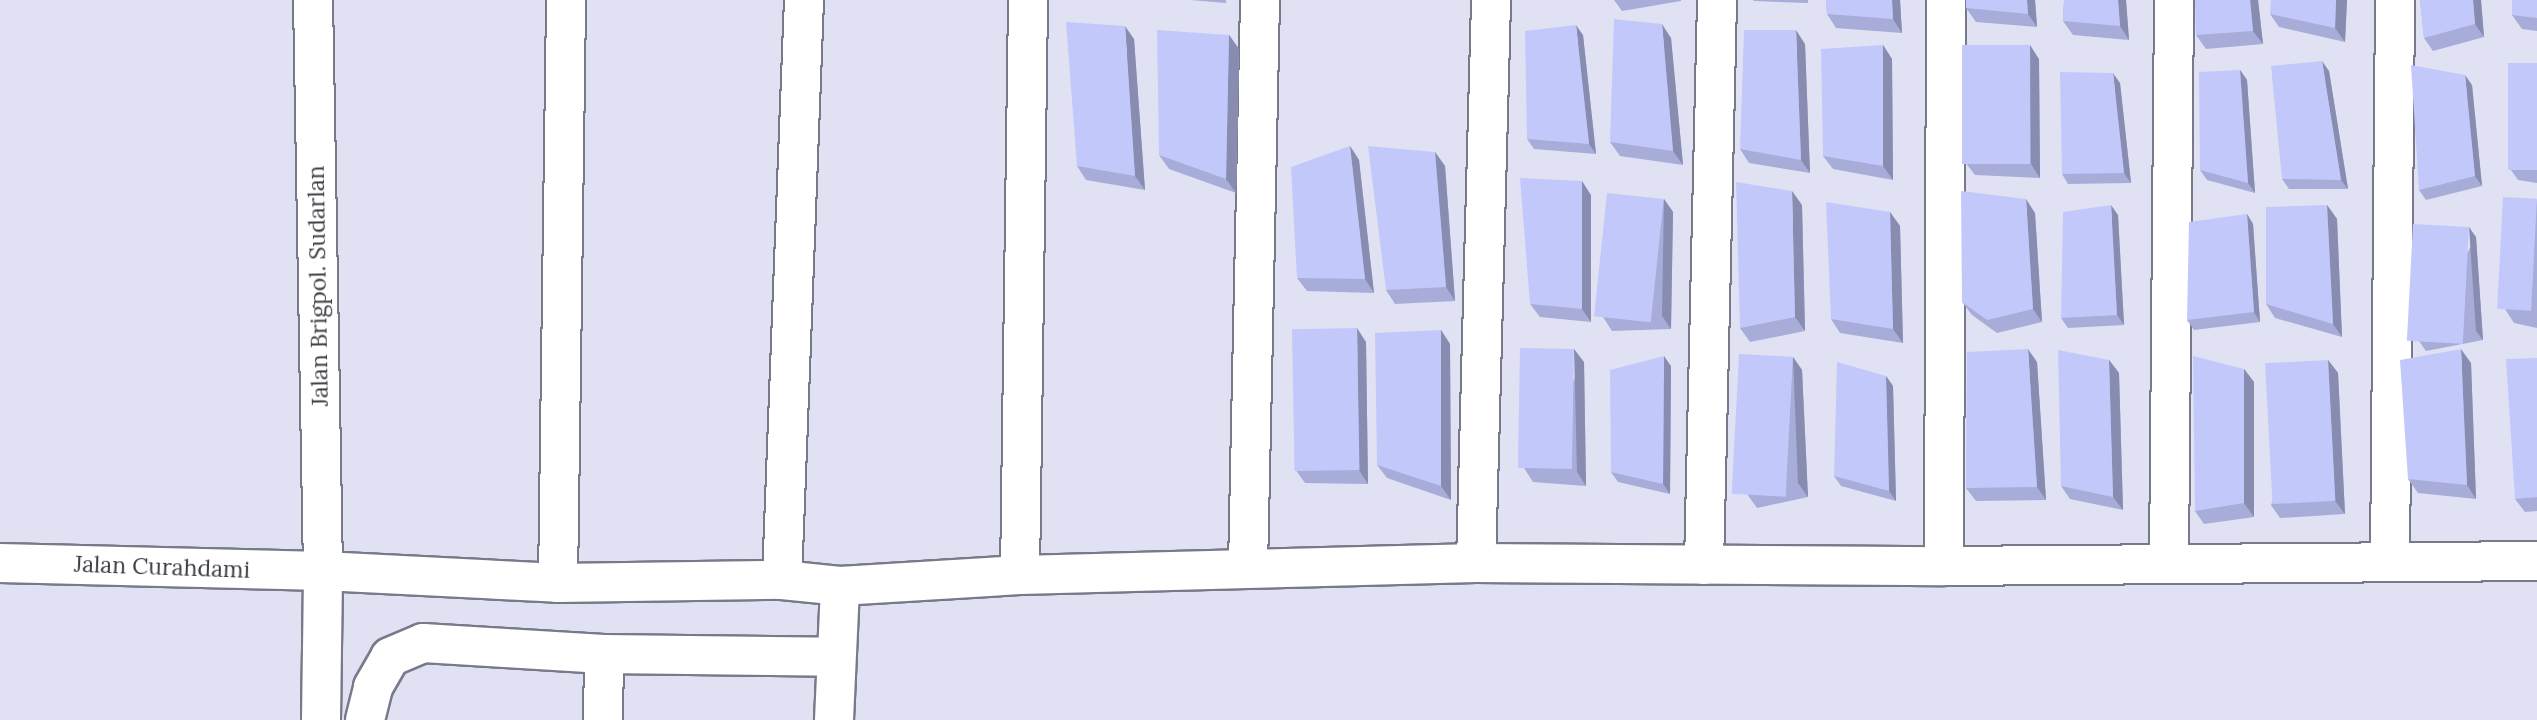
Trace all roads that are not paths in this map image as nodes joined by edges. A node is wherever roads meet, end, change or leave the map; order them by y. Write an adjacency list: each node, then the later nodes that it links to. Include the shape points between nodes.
1 (313, 0): 19 (street, Jalan Brigpol. Sudarlan)
2 (566, 0): 22 (street)
3 (804, 0): 21 (street)
4 (1028, 0): 20 (street)
5 (1260, 0): 18 (street)
6 (1491, 0): 15 (street)
7 (1717, 0): 16 (street)
8 (1946, 0): 17 (street)
9 (2174, 0): 12 (street)
10 (2395, 0): 13 (street)
11 (2537, 561): 13 (street, Jalan Curahdami)
12 (2169, 562): 13 (street, Jalan Curahdami); 17 (street, Jalan Curahdami)
13 (2389, 562)
14 (0, 563): 19 (street, Jalan Curahdami)
15 (1476, 563): 16 (street, Jalan Curahdami); 18 (street, Jalan Curahdami)
16 (1704, 565): 17 (street, Jalan Curahdami)
17 (1944, 566)
18 (1248, 568): 20 (street, Jalan Curahdami)
19 (323, 571): 22 (street, Jalan Curahdami); 26 (street, Jalan Brigpol. Sudarlan)
20 (1020, 575): 23 (street, Jalan Curahdami)
21 (782, 580): 22 (street, Jalan Curahdami); 23 (street, Jalan Curahdami)
22 (558, 583)
23 (840, 586): 25 (street)
24 (604, 654): 25 (street); 27 (street, via 423,643 390,657 373,687); 28 (street)
25 (834, 657): 29 (street)
26 (321, 720)
27 (365, 720)
28 (603, 720)
29 (834, 720)

